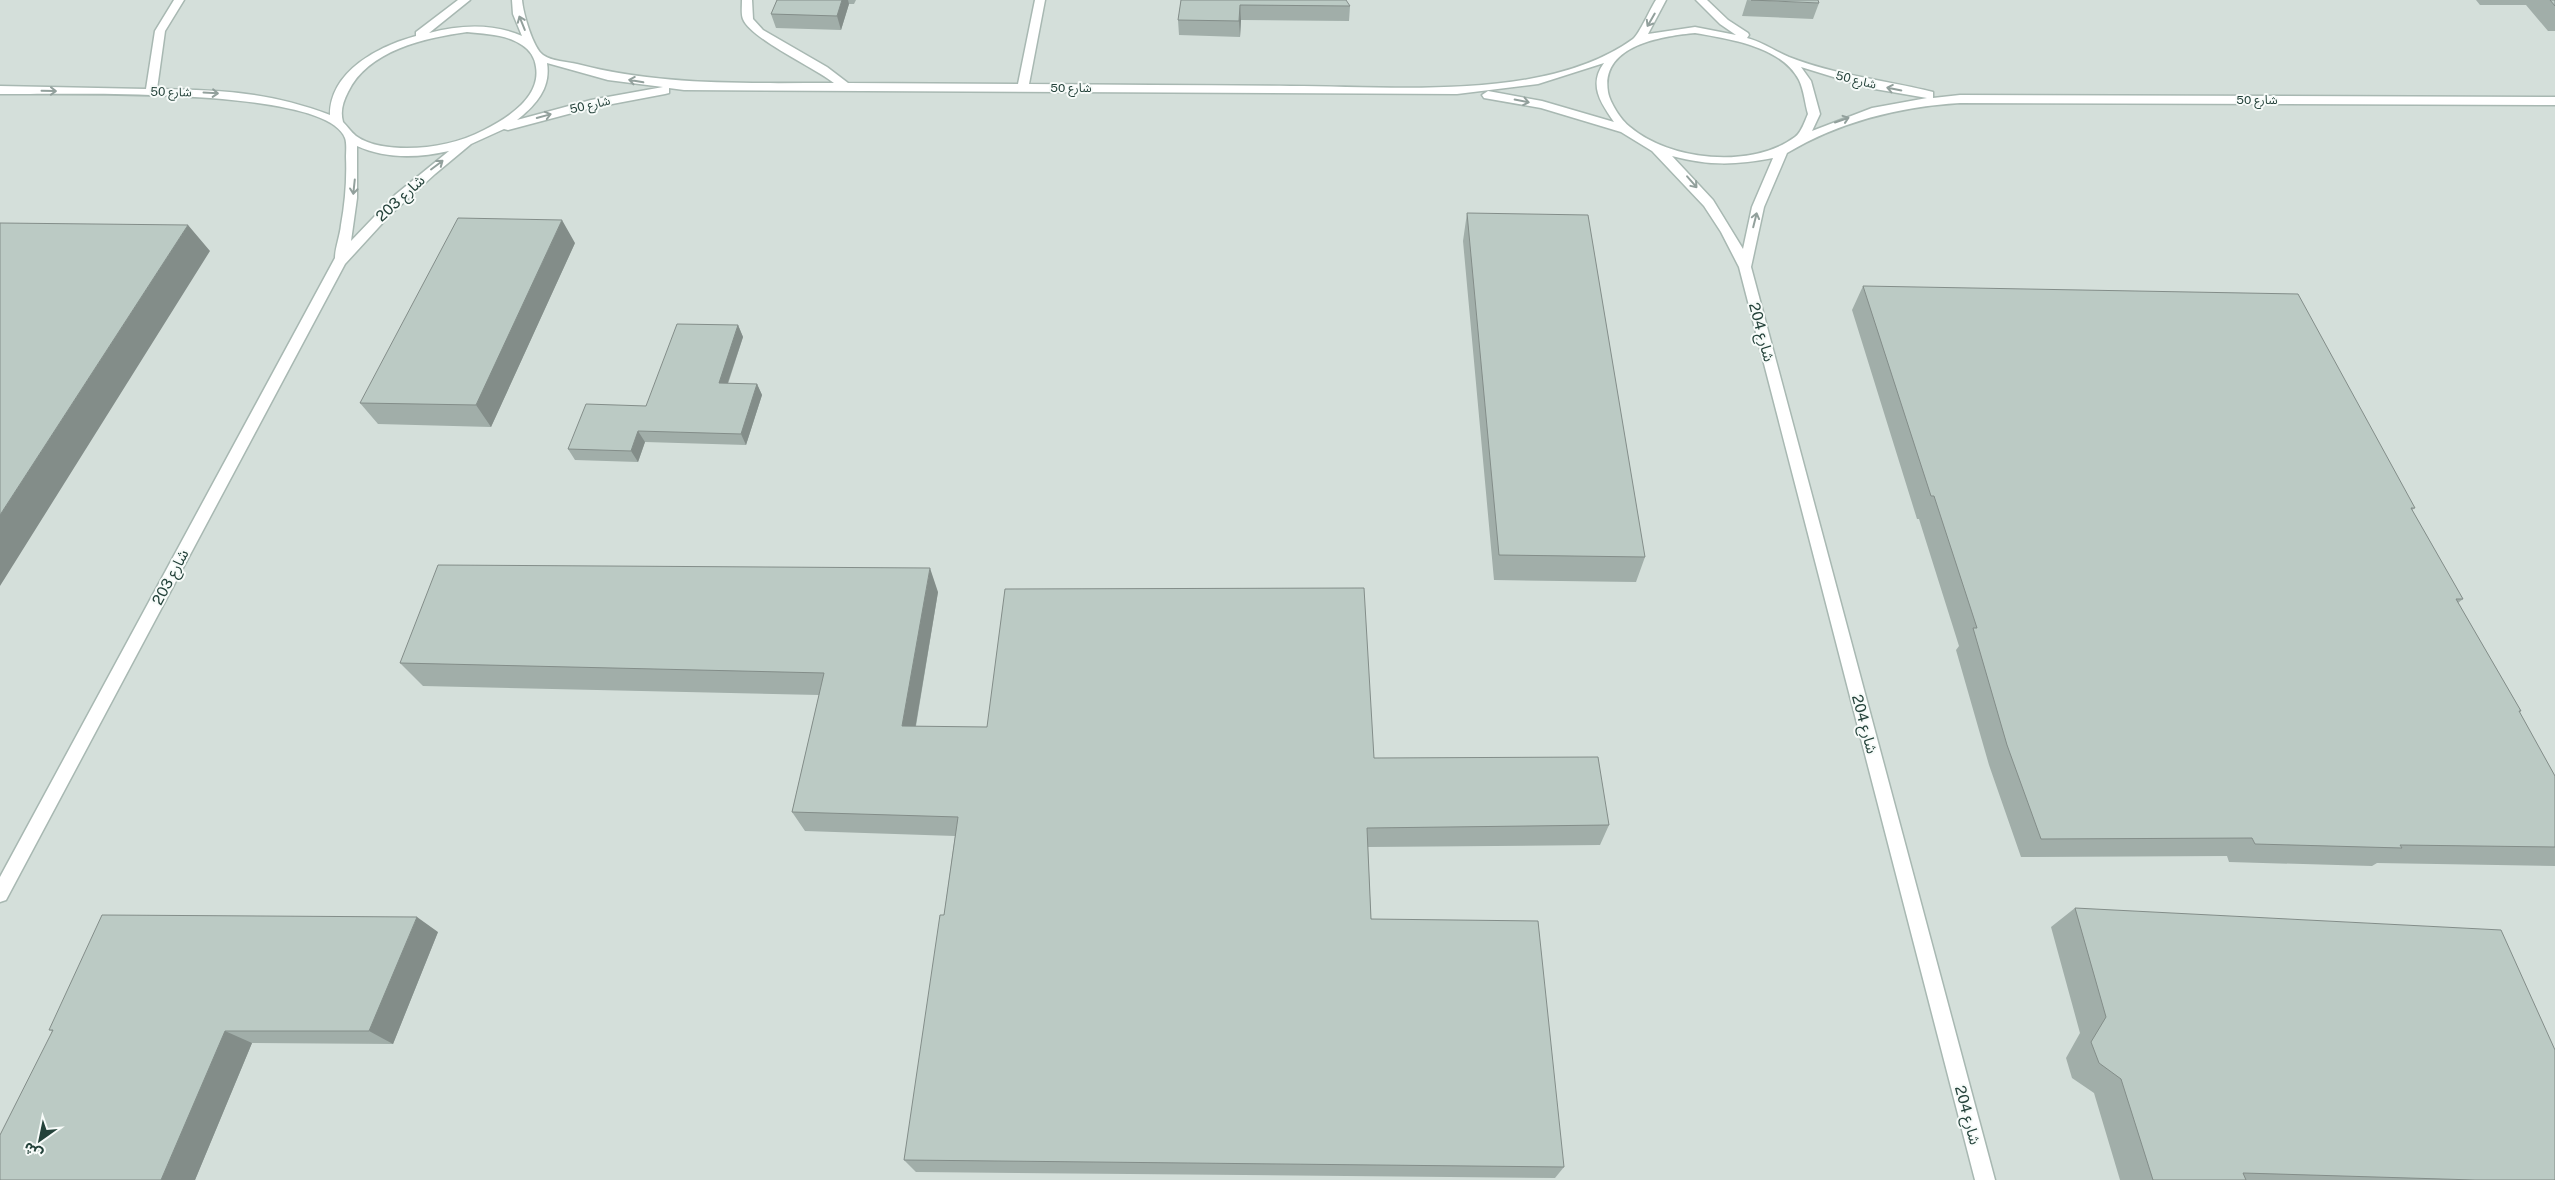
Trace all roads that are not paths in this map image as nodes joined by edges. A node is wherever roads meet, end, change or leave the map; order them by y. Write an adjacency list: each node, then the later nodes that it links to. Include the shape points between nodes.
1 (179, 0): 20 (street, via 160,31)
2 (465, 0): 9 (street)
3 (516, 0): 11 (street, one-way to 3, via 518,14)
4 (747, 0): 16 (street, via 748,19 759,32 824,69)
5 (1040, 0): 17 (street)
6 (1661, 0): 8 (street, one-way to 8)
7 (1701, 0): 10 (street, via 1724,22)
8 (1639, 39): 10 (street, via 1666,32 1695,30 1726,34); 12 (street)
9 (412, 40): 11 (street, via 467,29 514,36); 23 (street, via 375,58 352,76 338,100)
10 (1756, 43): 14 (street)
11 (531, 45): 13 (street)
12 (1615, 54): 19 (street, شارع 50, via 1582,70 1544,81 1501,88); 25 (street, via 1604,71 1601,90 1609,110)
13 (540, 58): 15 (street, شارع 50, one-way to 13, via 608,76); 24 (street, via 543,75 536,94 521,112)
14 (1784, 59): 21 (street, شارع 50, one-way to 14, via 1869,84); 27 (street, via 1804,78 1815,100 1813,123)
15 (684, 86): 16 (street, شارع 50); 24 (street, شارع 50, one-way to 15, via 591,104)
16 (846, 87): 17 (street, شارع 50)
17 (1023, 88): 19 (street, شارع 50)
18 (0, 90): 20 (street, شارع 50, one-way to 20)
19 (1457, 90): 25 (street, شارع 50, one-way to 25, via 1542,105)
20 (151, 92): 23 (street, شارع 50, one-way to 23, via 265,99)
21 (1960, 99): 22 (street, شارع 50); 27 (street, شارع 50, one-way to 21, via 1832,124 1870,110 1913,102)
22 (2555, 101)
23 (337, 122): 26 (street)
24 (497, 129): 28 (street)
25 (1625, 129): 29 (street)
26 (351, 139): 28 (street, via 373,149 402,153 433,151); 31 (street, شارع 203, one-way to 31, via 355,176 351,217)
27 (1799, 142): 30 (street)
28 (466, 143): 31 (street, شارع 203, one-way to 28, via 419,178)
29 (1656, 149): 30 (street, via 1699,161 1743,162); 32 (street, شارع 204, one-way to 32, via 1686,174 1711,203)
30 (1781, 153): 32 (street, شارع 204, one-way to 30, via 1758,207)
31 (340, 261): 33 (street, شارع 203)
32 (1745, 267): 34 (street, شارع 204)
33 (0, 894)
34 (1986, 1180)

